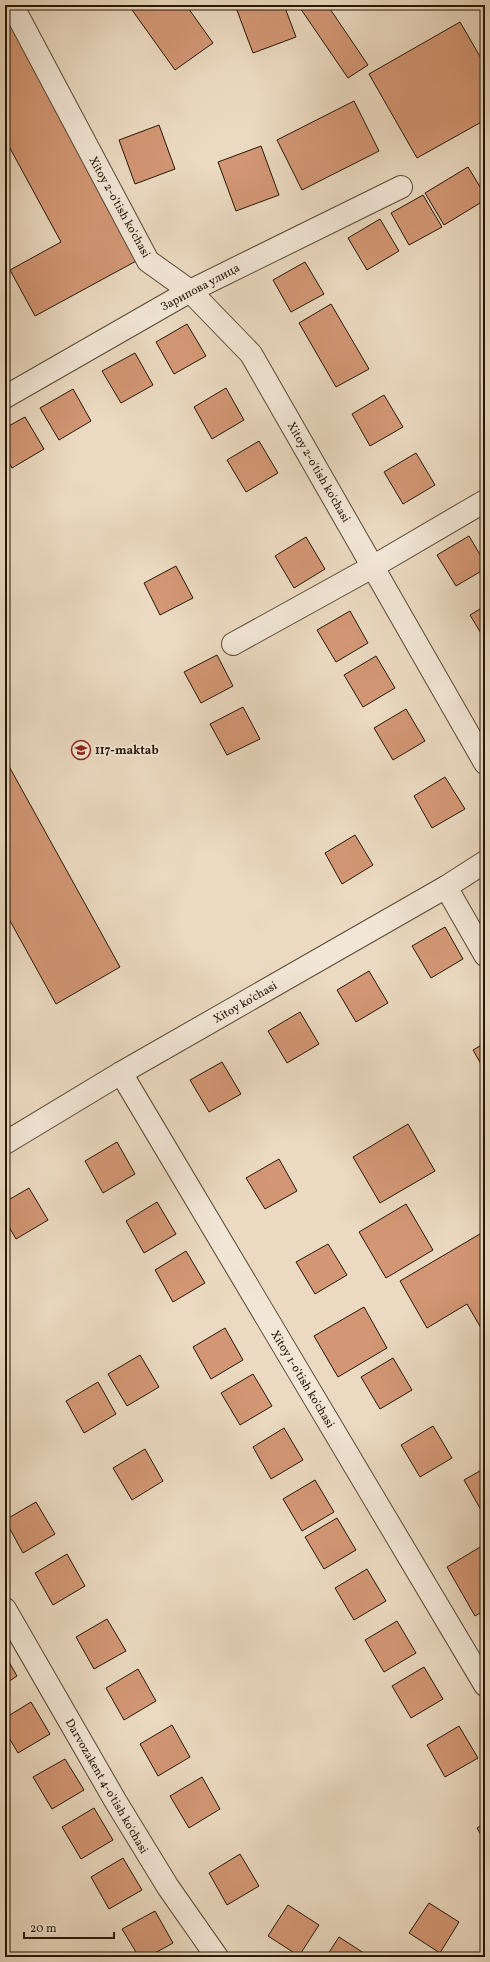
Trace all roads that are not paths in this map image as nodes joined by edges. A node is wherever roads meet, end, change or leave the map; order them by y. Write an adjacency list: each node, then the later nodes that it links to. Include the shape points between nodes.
1 (12, 5): 3 (street, Xitoy 2-o'tish ko'chasi, via 148,261)
2 (401, 188): 3 (street, Зарипова улица)
3 (190, 291): 4 (street, Зарипова улица); 6 (street, Xitoy 2-o'tish ko'chasi, via 251,354)
4 (5, 397)
5 (485, 501): 6 (street)
6 (374, 566): 7 (street); 8 (street, Xitoy 2-o'tish ko'chasi)
7 (232, 644)
8 (485, 763)
9 (485, 862): 10 (street, Xitoy ko'chasi)
10 (446, 887): 11 (street); 12 (street, Xitoy ko'chasi)
11 (485, 955)
12 (121, 1073): 13 (street, Xitoy ko'chasi); 15 (street, Xitoy 1-o'tish ko'chasi)
13 (5, 1143)
14 (5, 1609): 16 (street, Darvozakent 4-o'tish ko'chasi, via 124,1816 168,1887)
15 (485, 1685)
16 (218, 1957)

